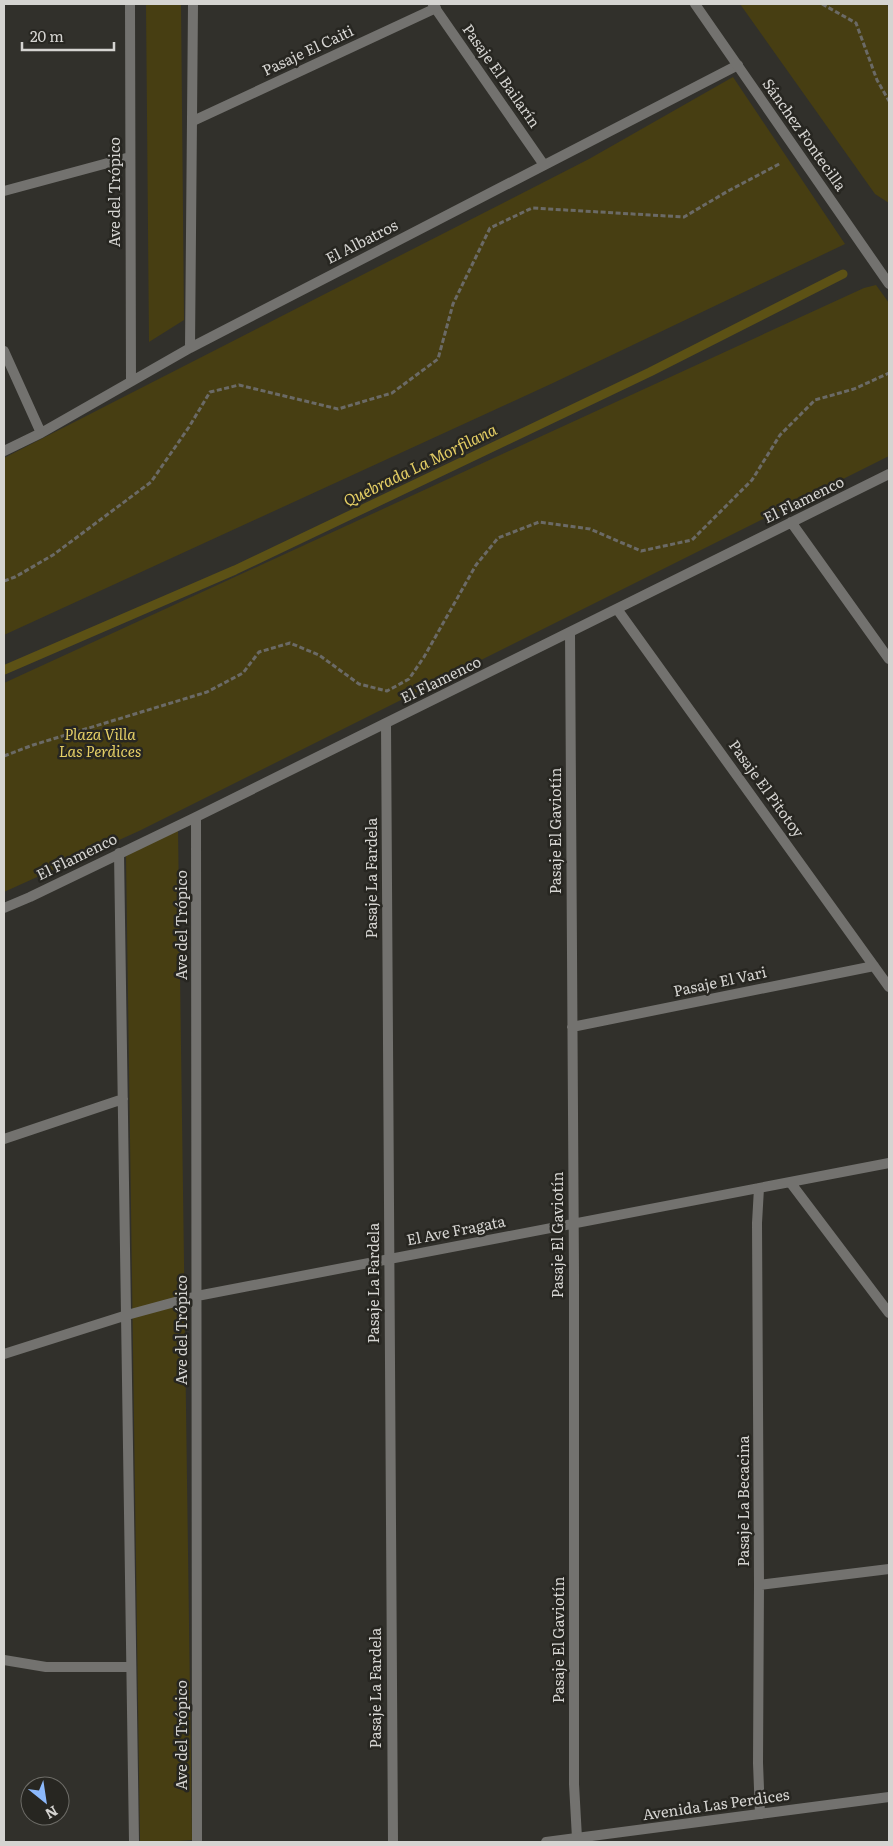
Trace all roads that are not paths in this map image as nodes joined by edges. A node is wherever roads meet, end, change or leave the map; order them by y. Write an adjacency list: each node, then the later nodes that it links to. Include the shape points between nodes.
1 (130, 4): 7 (street, Ave del Trópico)
2 (193, 4): 6 (street)
3 (695, 4): 5 (street, Sánchez Fontecilla)
4 (434, 6): 6 (street, Pasaje El Caiti); 8 (street, Pasaje El Bailarín)
5 (738, 65): 8 (street, El Albatros); 10 (street, Sánchez Fontecilla)
6 (193, 121): 11 (street)
7 (130, 157): 9 (street); 13 (street, Ave del Trópico)
8 (544, 165): 11 (street, El Albatros)
9 (4, 191)
10 (889, 284)
11 (190, 348): 13 (street, El Albatros)
12 (4, 351): 14 (street)
13 (131, 380): 14 (street, El Albatros)
14 (41, 433): 15 (street, El Albatros)
15 (4, 451)
16 (889, 474): 17 (street, El Flamenco)
17 (791, 522): 18 (street, El Flamenco); 20 (street)
18 (617, 609): 19 (street, El Flamenco); 25 (street, Pasaje El Pitotoy)
19 (570, 632): 21 (street, El Flamenco); 27 (street, Pasaje El Gaviotín)
20 (889, 659)
21 (386, 723): 22 (street, El Flamenco); 34 (street, Pasaje La Fardela)
22 (196, 818): 23 (street, El Flamenco); 35 (street, Ave del Trópico)
23 (119, 853): 24 (street, El Flamenco); 28 (street)
24 (4, 908)
25 (874, 966): 26 (street, Pasaje El Pitotoy); 27 (street, Pasaje El Vari)
26 (889, 987)
27 (572, 1027): 33 (street, Pasaje El Gaviotín)
28 (123, 1099): 29 (street); 37 (street)
29 (4, 1139)
30 (889, 1163): 31 (street, El Ave Fragata)
31 (790, 1182): 32 (street, El Ave Fragata); 36 (street)
32 (759, 1188): 33 (street, El Ave Fragata); 40 (street, Pasaje La Becacina)
33 (574, 1224): 34 (street, El Ave Fragata); 45 (street, Pasaje El Gaviotín, via 574,1784)
34 (389, 1259): 35 (street, El Ave Fragata); 48 (street, Pasaje La Fardela)
35 (197, 1296): 37 (street, El Ave Fragata); 47 (street, Ave del Trópico)
36 (889, 1312)
37 (126, 1315): 38 (street, El Ave Fragata); 42 (street)
38 (4, 1354)
39 (889, 1569): 40 (street)
40 (760, 1585): 44 (street, Pasaje La Becacina)
41 (4, 1660): 42 (street, via 46,1667)
42 (130, 1667): 46 (street)
43 (889, 1797): 44 (street, Avenida Las Perdices)
44 (760, 1814): 45 (street, Avenida Las Perdices)
45 (577, 1838): 49 (street, Avenida Las Perdices)
46 (134, 1842)
47 (197, 1842)
48 (393, 1842)
49 (546, 1842)

